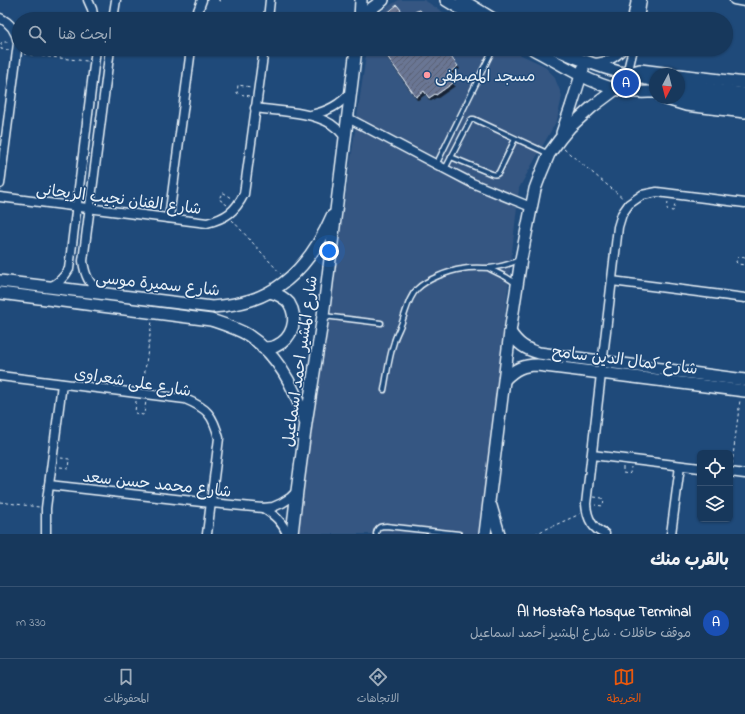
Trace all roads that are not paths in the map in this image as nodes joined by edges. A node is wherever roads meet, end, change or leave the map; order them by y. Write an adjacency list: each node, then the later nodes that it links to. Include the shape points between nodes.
1 (88, 0): 13 (street)
2 (116, 0): 14 (street)
3 (202, 0): 15 (street)
4 (270, 0): 16 (street)
5 (361, 0): 17 (main road)
6 (383, 0): 18 (main road)
7 (446, 0): 19 (main road)
8 (462, 0): 20 (main road)
9 (636, 0): 21 (street)
10 (642, 0): 22 (street)
11 (734, 0): 12 (street)
12 (745, 2)
13 (92, 12)
14 (115, 12)
15 (198, 12)
16 (269, 12)
17 (360, 12)
18 (368, 12)
19 (466, 12)
20 (482, 12)
21 (633, 12)
22 (640, 12)
23 (0, 18): 24 (street)
24 (12, 27)
25 (16, 56): 64 (street)
26 (95, 56): 68 (street)
27 (109, 56): 70 (street)
28 (189, 56): 71 (street)
29 (263, 56): 53 (street)
30 (355, 56): 46 (main road, شارع المشير احمد اسماعيل)
31 (490, 56): 62 (lane)
32 (561, 56): 39 (main road)
33 (566, 56): 36 (main road)
34 (616, 56): 36 (street)
35 (632, 56): 38 (street)
36 (591, 63): 38 (main road); 39 (main road, via 586,64)
37 (649, 71): 38 (main road, via 640,70)
38 (627, 74): 41 (main road); 45 (main road)
39 (581, 75): 45 (main road); 59 (main road, via 572,107)
40 (685, 76): 43 (main road)
41 (649, 80)
42 (649, 81): 47 (main road, via 640,82 640,90)
43 (745, 83)
44 (685, 87): 49 (main road)
45 (616, 89): 47 (main road); 59 (main road, via 581,117)
46 (351, 91): 55 (street, via 334,107); 56 (main road, شارع المشير احمد اسماعيل)
47 (644, 92): 48 (main road)
48 (649, 93)
49 (745, 94)
50 (685, 96): 51 (main road)
51 (745, 103)
52 (683, 104): 54 (main road)
53 (255, 108): 55 (street); 71 (street, شارع الفنان نجيب الريحانى, via 244,194 240,202 231,212 207,223)
54 (745, 112)
55 (311, 115): 57 (street, via 330,124)
56 (348, 118): 57 (main road, شارع المشير احمد اسماعيل); 62 (street)
57 (345, 137): 67 (main road, شارع المشير احمد اسماعيل)
58 (515, 139): 60 (lane); 61 (lane, via 499,172 494,175); 61 (lane, via 472,119)
59 (558, 141): 60 (main road)
60 (549, 154): 69 (main road, via 535,189)
61 (451, 157): 63 (lane)
62 (436, 165): 63 (street)
63 (444, 169): 69 (street)
64 (0, 184)
65 (0, 197): 68 (street, شارع الفنان نجيب الريحانى)
66 (745, 203): 75 (street, via 657,192 642,195 629,204 622,214 618,227)
67 (337, 205): 78 (main road, شارع سميرة موسى, via 326,230 302,266); 82 (main road, شارع المشير احمد اسماعيل)
68 (77, 207): 70 (street, شارع الفنان نجيب الريحانى); 77 (street, via 69,269 58,284)
69 (531, 207): 72 (main road)
70 (90, 208): 71 (street, شارع الفنان نجيب الريحانى); 79 (street, via 84,271 88,280)
71 (169, 218)
72 (521, 258): 73 (lane, via 505,265); 76 (main road)
73 (488, 268): 76 (lane); 91 (lane, via 474,267 448,272 419,287 413,294 394,342)
74 (0, 281): 77 (main road, شارع سميرة موسى)
75 (612, 281): 81 (street); 86 (street)
76 (517, 284): 84 (main road)
77 (49, 287): 79 (main road, شارع سميرة موسى)
78 (270, 292): 79 (main road, شارع سميرة موسى, via 245,302 212,307); 85 (main road, via 280,295 288,302 293,312 294,323 291,333 284,342 274,347)
79 (101, 293)
80 (3, 296): 85 (main road, شارع سميرة موسى, via 211,320 230,326)
81 (745, 298)
82 (323, 316): 83 (lane); 92 (main road, شارع المشير احمد اسماعيل)
83 (381, 324)
84 (510, 332): 86 (main road, شارع كمال الدين سامح, via 515,340 530,351); 88 (main road)
85 (263, 348): 92 (main road, شارع سميرة موسى, via 279,366 292,387)
86 (602, 367): 88 (main road, شارع كمال الدين سامح, via 528,365 511,372); 90 (main road, شارع كمال الدين سامح); 93 (street)
87 (0, 376): 89 (street, شارع على شعراوى)
88 (505, 379): 100 (main road)
89 (62, 384): 98 (street); 101 (street, شارع على شعراوى, via 185,400 198,405 216,425 219,438)
90 (744, 387)
91 (384, 390)
92 (306, 423): 99 (main road, شارع المشير احمد اسماعيل)
93 (592, 455): 94 (street); 112 (street, via 586,504 589,520)
94 (680, 466): 95 (street); 113 (street)
95 (697, 468)
96 (733, 472): 97 (street)
97 (745, 474)
98 (48, 485): 101 (street, شارع محمد حسن سعد); 104 (street)
99 (296, 491): 102 (street, شارع محمد حسن سعد, via 282,503); 107 (main road, شارع المشير احمد اسماعيل)
100 (490, 500): 110 (main road); 111 (main road)
101 (211, 504): 102 (street, شارع محمد حسن سعد); 105 (street, شارع على شعراوى)
102 (263, 508): 106 (street, via 274,514 285,527)
103 (450, 533): 108 (lane, via 380,526); 109 (lane)
104 (46, 534)
105 (207, 534)
106 (287, 534)
107 (292, 534)
108 (376, 534)
109 (459, 534)
110 (485, 534)
111 (499, 534)
112 (605, 534)
113 (671, 534)

